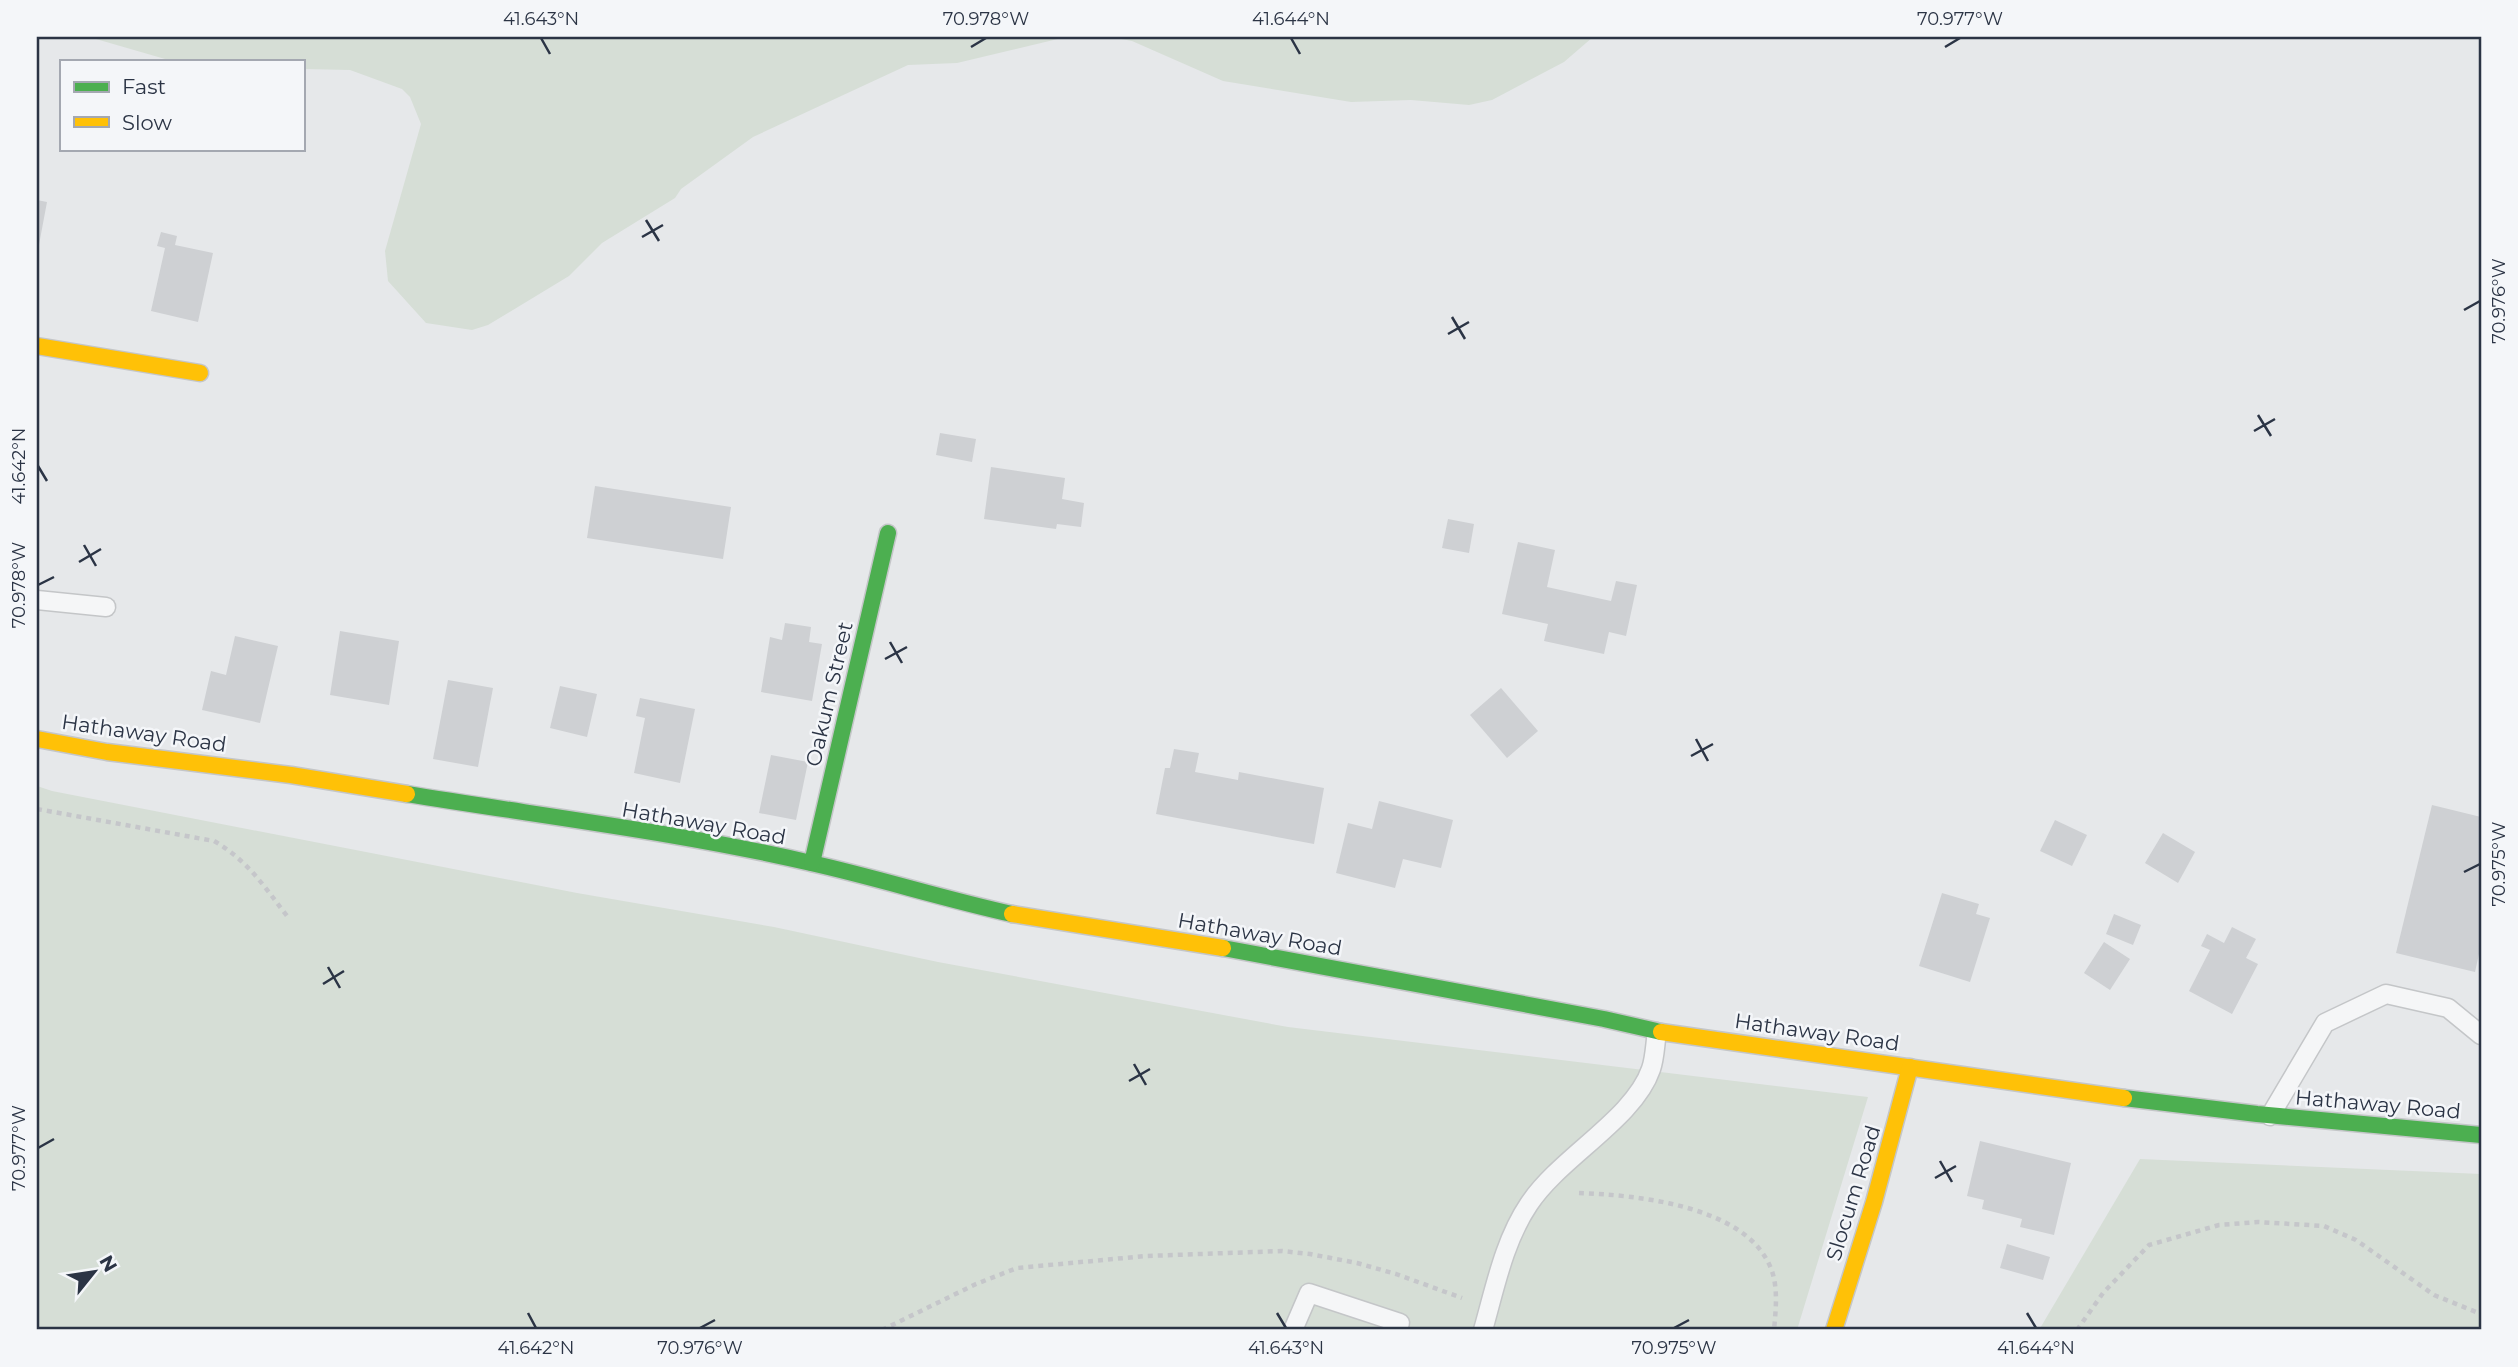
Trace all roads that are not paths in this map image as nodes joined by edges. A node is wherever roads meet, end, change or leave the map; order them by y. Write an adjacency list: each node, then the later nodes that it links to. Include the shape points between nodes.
1 (37, 346): 2 (main road)
2 (200, 373)
3 (888, 533): 7 (main road, Oakum Street)
4 (37, 600): 5 (lane)
5 (106, 607)
6 (37, 738): 7 (main road, Hathaway Road, via 107,752 291,775)
7 (812, 863): 8 (main road, Hathaway Road, via 937,898 1032,918 1200,944)
8 (1657, 1032): 10 (main road, Hathaway Road); 15 (lane, via 1651,1068 1628,1106 1568,1160 1529,1204 1509,1242)
9 (2481, 1035): 11 (lane, via 2448,1008 2386,994 2325,1023)
10 (1910, 1067): 11 (main road, Hathaway Road, via 2086,1094); 16 (main road, Slocum Road)
11 (2270, 1115): 12 (main road, Hathaway Road)
12 (2481, 1135)
13 (1293, 1330): 14 (lane, via 1309,1293 1399,1323)
14 (1396, 1330)
15 (1483, 1330)
16 (1834, 1330)

